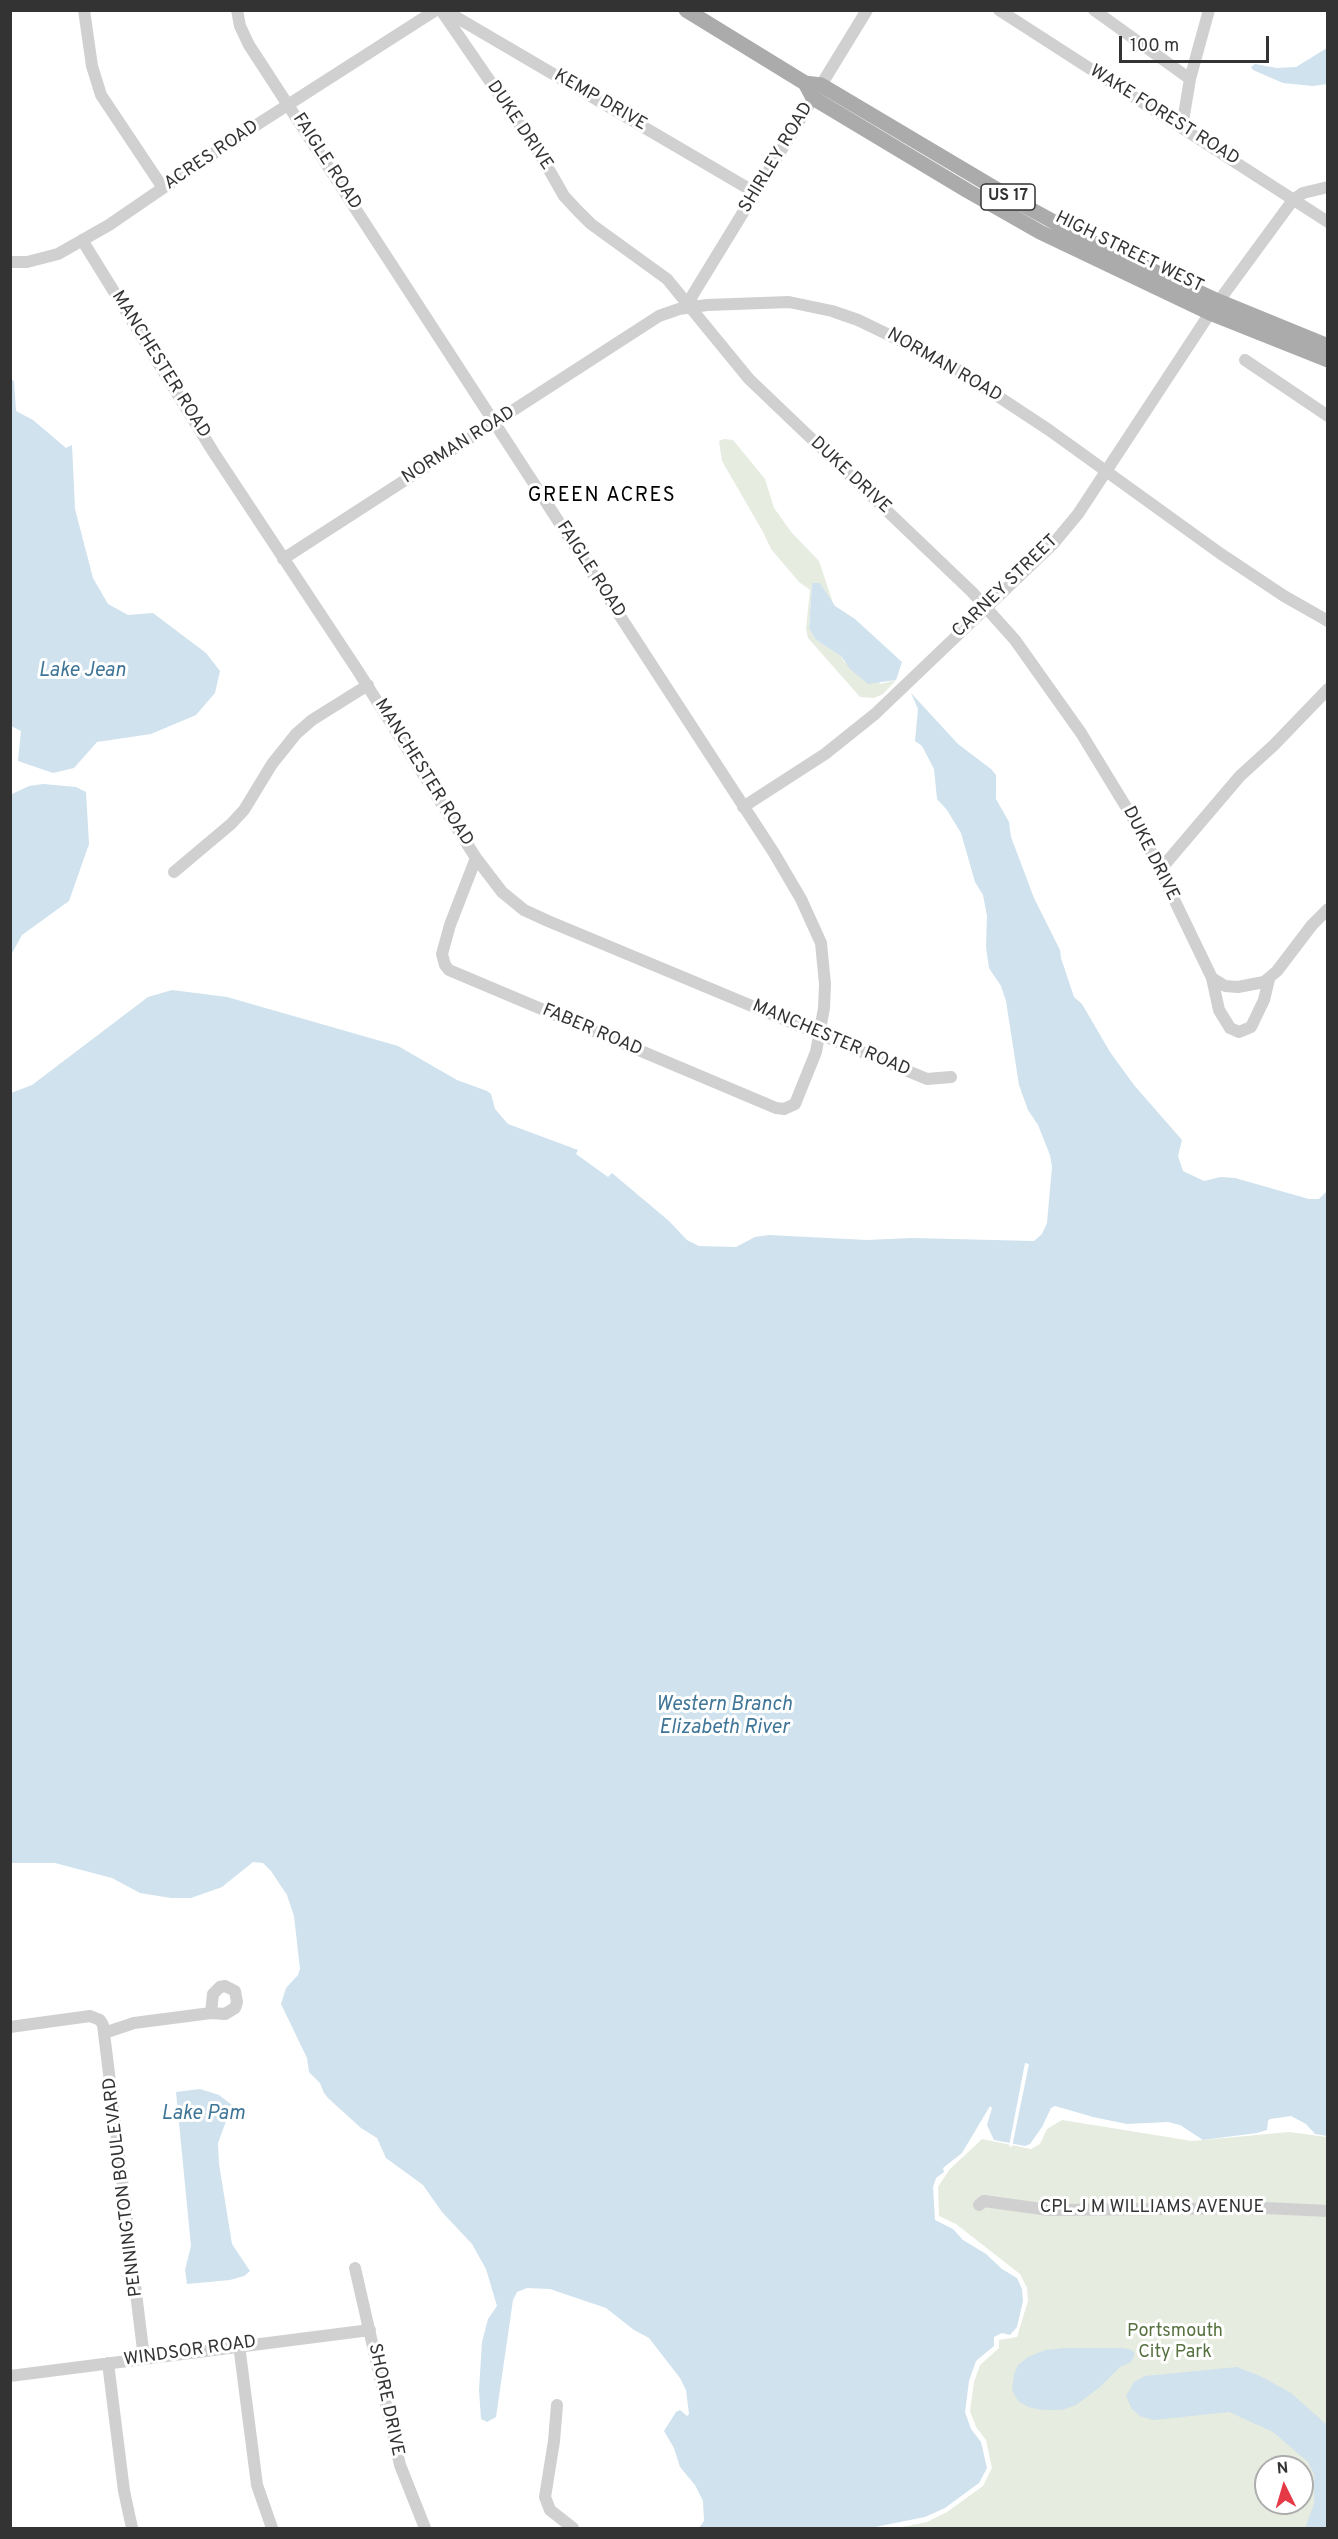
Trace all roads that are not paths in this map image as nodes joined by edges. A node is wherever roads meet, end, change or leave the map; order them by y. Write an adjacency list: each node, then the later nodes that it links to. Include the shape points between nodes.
1 (84, 10): 15 (street, via 92,66 101,95)
2 (237, 10): 12 (street, FAIGLE ROAD, via 249,45)
3 (436, 10): 12 (street, ACRES ROAD)
4 (443, 10): 16 (street, KEMP DRIVE); 21 (street, DUKE DRIVE, via 564,196 591,224 667,279)
5 (686, 10): 11 (main road)
6 (867, 10): 11 (street, SHIRLEY ROAD)
7 (999, 10): 13 (street, WAKE FOREST ROAD)
8 (1094, 10): 10 (street)
9 (1209, 10): 10 (street)
10 (1190, 79): 13 (street)
11 (817, 91): 16 (street, SHIRLEY ROAD); 22 (main road, HIGH STREET WEST / US 17, via 968,191 1040,232)
12 (289, 105): 15 (street, ACRES ROAD); 27 (street, FAIGLE ROAD)
13 (1182, 127): 17 (street, WAKE FOREST ROAD)
14 (1328, 187): 17 (street)
15 (163, 188): 19 (street, ACRES ROAD)
16 (756, 193): 21 (street, SHIRLEY ROAD, via 692,296)
17 (1293, 200): 18 (street, WAKE FOREST ROAD); 22 (street, CARNEY STREET)
18 (1328, 222)
19 (82, 240): 20 (street, ACRES ROAD, via 47,258); 29 (street, MANCHESTER ROAD)
20 (10, 262)
21 (690, 307): 27 (street, NORMAN ROAD, via 644,324); 28 (street, NORMAN ROAD, via 789,302 858,320 949,364); 30 (street, DUKE DRIVE, via 780,411)
22 (1214, 307): 23 (main road, HIGH STREET WEST / US 17); 25 (main road, HIGH STREET WEST / US 17); 28 (street, CARNEY STREET)
23 (1328, 346)
24 (1245, 360): 26 (street)
25 (1328, 360)
26 (1328, 417)
27 (494, 423): 29 (street, NORMAN ROAD); 34 (street, FAIGLE ROAD)
28 (1107, 471): 30 (street, CARNEY STREET, via 1053,544); 31 (street, NORMAN ROAD, via 1221,554)
29 (284, 559): 32 (street, MANCHESTER ROAD)
30 (987, 607): 34 (street, CARNEY STREET, via 853,733); 36 (street, DUKE DRIVE, via 1081,733 1142,832)
31 (1328, 621)
32 (368, 685): 35 (street, MANCHESTER ROAD); 37 (street, via 320,714 296,734 244,810)
33 (1328, 689): 36 (street, via 1240,776)
34 (743, 807): 41 (street, FAIGLE ROAD, via 801,899 820,943 825,984)
35 (476, 858): 41 (street, MANCHESTER ROAD, via 502,892 524,910); 43 (street, FABER ROAD, via 442,954 452,972)
36 (1160, 870): 39 (street, DUKE DRIVE)
37 (174, 872)
38 (1328, 909): 40 (street, DUKE DRIVE)
39 (1212, 978): 40 (street, via 1225,986 1238,987); 40 (street, DUKE DRIVE, via 1223,1020 1239,1032 1251,1027 1259,1013)
40 (1269, 979)
41 (819, 1035): 42 (street, MANCHESTER ROAD, via 927,1079); 43 (street, FAIGLE ROAD, via 795,1104)
42 (951, 1077)
43 (776, 1108)
44 (212, 2013): 46 (street, via 134,2024)
45 (10, 2027): 46 (street, PENNINGTON BOULEVARD, via 90,2016 103,2025)
46 (104, 2033): 52 (street, PENNINGTON BOULEVARD)
47 (979, 2205): 48 (street, CPL J M WILLIAMS AVENUE, via 984,2201 1049,2210)
48 (1328, 2211)
49 (355, 2268): 50 (street, SHORE DRIVE)
50 (370, 2330): 51 (street, WINDSOR ROAD); 58 (street, SHORE DRIVE, via 400,2465)
51 (239, 2345): 52 (street, WINDSOR ROAD); 57 (street, via 258,2485)
52 (144, 2358): 53 (street, WINDSOR ROAD)
53 (108, 2363): 54 (street, WINDSOR ROAD); 56 (street)
54 (10, 2376)
55 (557, 2405): 59 (street, via 545,2497 550,2510)
56 (132, 2529)
57 (272, 2529)
58 (425, 2529)
59 (573, 2529)

